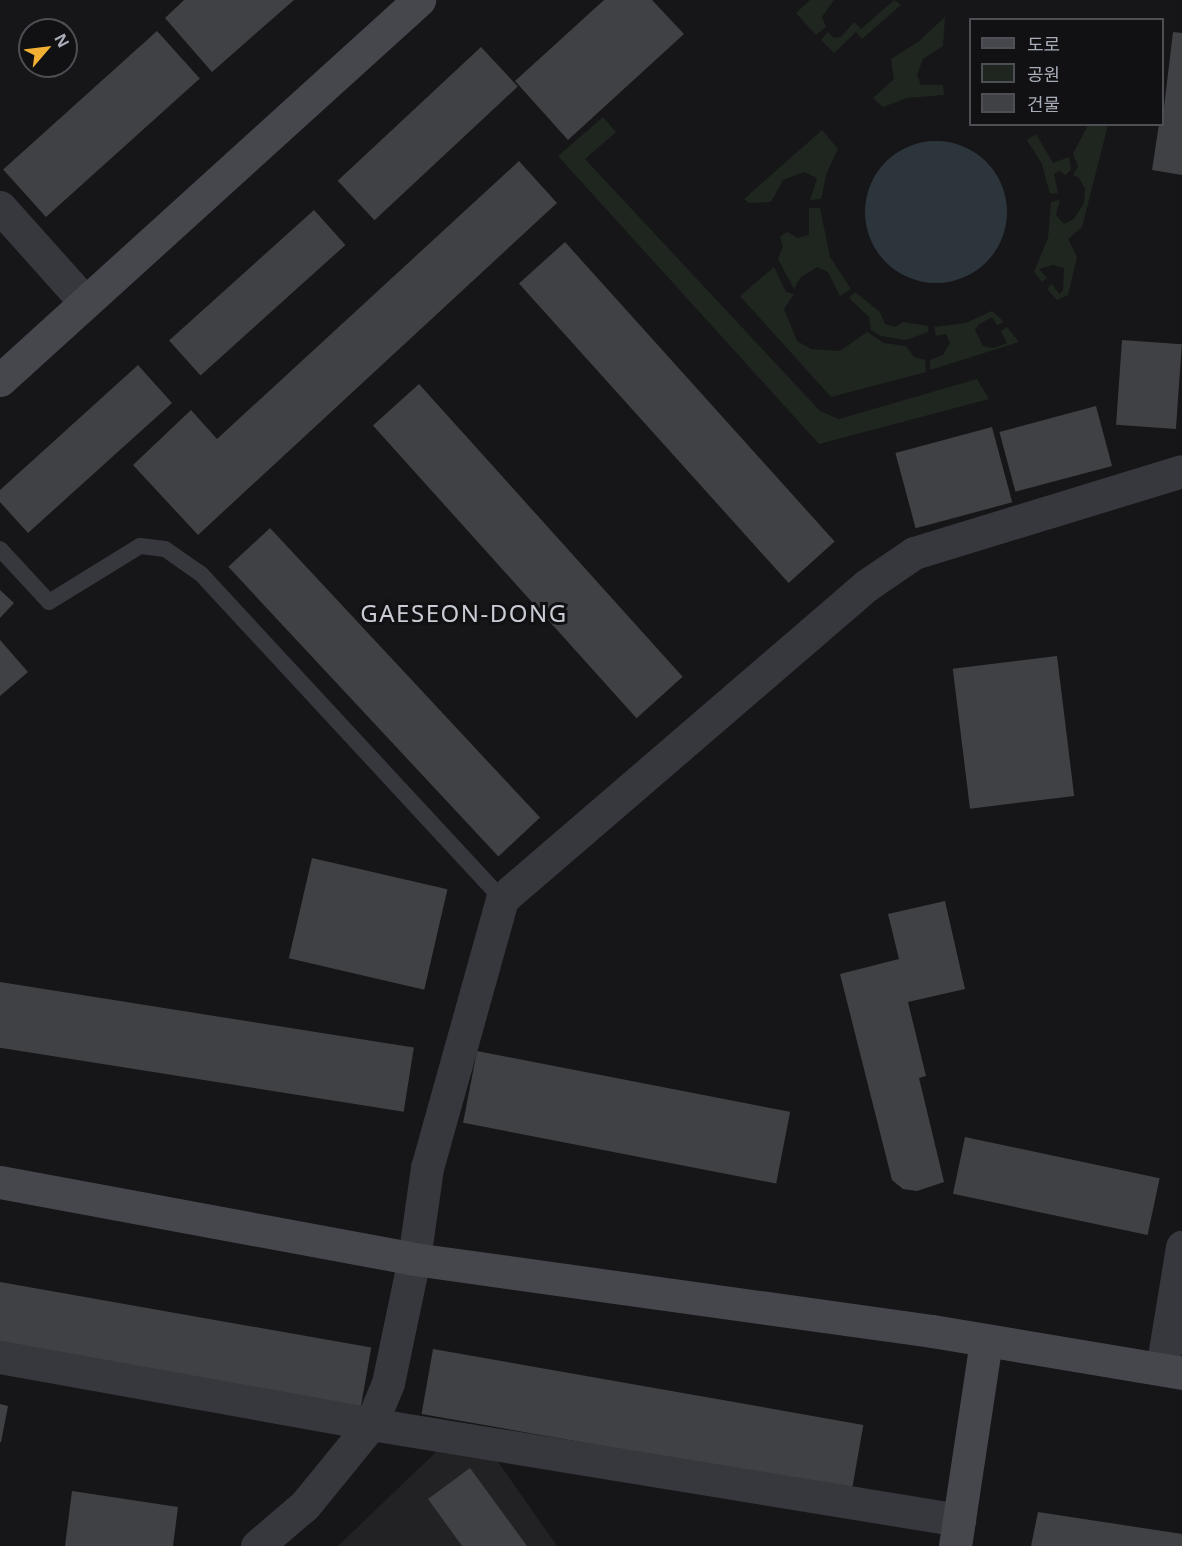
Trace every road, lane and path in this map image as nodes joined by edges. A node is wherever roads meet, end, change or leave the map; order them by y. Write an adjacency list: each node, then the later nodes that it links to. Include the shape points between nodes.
1 (419, 0): 3 (main road)
2 (0, 207): 3 (street)
3 (85, 302): 4 (main road)
4 (0, 380)
5 (1182, 471): 7 (street, via 914,553 867,585)
6 (0, 549): 7 (lane, via 49,602 140,546 165,549 201,574)
7 (502, 899): 10 (street, via 427,1168)
8 (0, 1182): 10 (main road)
9 (1182, 1247): 13 (street)
10 (414, 1259): 11 (main road); 14 (street, via 388,1383)
11 (986, 1341): 13 (main road); 15 (main road)
12 (0, 1357): 14 (street)
13 (1172, 1371)
14 (371, 1424): 15 (street); 16 (street, via 305,1505)
15 (957, 1533)
16 (257, 1546)

